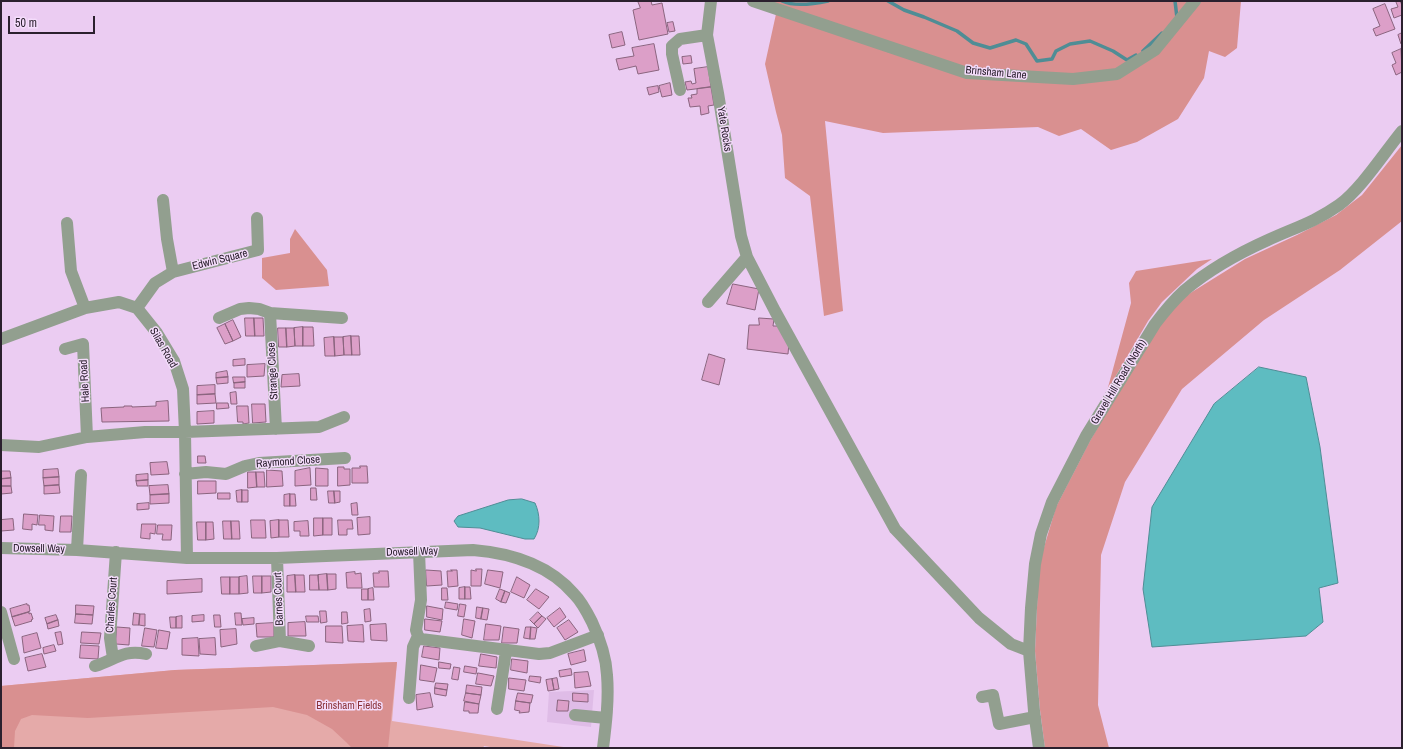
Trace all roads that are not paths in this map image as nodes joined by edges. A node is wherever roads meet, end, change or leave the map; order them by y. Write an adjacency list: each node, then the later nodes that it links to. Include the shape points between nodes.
1 (711, 1): 4 (street, Yate Rocks)
2 (753, 1): 3 (street, Brinsham Lane, via 967,73 1073,79 1117,74 1155,50)
3 (1195, 1)
4 (707, 35): 5 (street, via 680,39 672,46); 10 (street, Yate Rocks, via 741,236)
5 (680, 90)
6 (1402, 131): 41 (street, Gravel Hill Road (North), via 1359,186 1341,204 1305,225 1233,257 1204,275 1168,307 1155,324 1086,436 1052,502 1041,534 1035,564)
7 (163, 200): 11 (street)
8 (257, 218): 11 (street, Edwin Square, via 258,250)
9 (68, 223): 13 (street, via 71,271)
10 (747, 257): 12 (street); 41 (street, Yate Rocks, via 895,528 979,618 1011,644)
11 (173, 272): 14 (street, Edwin Square, via 155,283)
12 (708, 302)
13 (86, 308): 14 (street, via 119,302); 18 (street)
14 (137, 308): 22 (street, Silas Road, via 157,333 174,361 183,389)
15 (270, 313): 16 (street, via 249,308); 17 (street); 21 (street, Strange Close)
16 (219, 318)
17 (342, 318)
18 (1, 339)
19 (65, 349): 23 (street, Hale Road, via 83,344)
20 (344, 417): 21 (street, via 319,427)
21 (276, 429): 22 (street)
22 (185, 432): 23 (street, via 145,432); 26 (street, Silas Road)
23 (87, 437): 24 (street, via 39,447)
24 (1, 445)
25 (345, 458): 26 (street, Raymond Close, via 259,463 226,474)
26 (185, 474): 32 (street, Silas Road)
27 (81, 475): 29 (street, Dowsell Way)
28 (1, 548): 29 (street, Dowsell Way)
29 (77, 550): 30 (street, Dowsell Way)
30 (116, 552): 32 (street, Dowsell Way); 44 (street, Charles Court, via 110,638)
31 (419, 552): 33 (street, Dowsell Way); 35 (street, Dowsell Way, via 493,551 530,562 559,579 574,594); 36 (street, via 421,600 416,630)
32 (187, 558): 33 (street, Dowsell Way)
33 (277, 558): 37 (street, Barnes Court)
34 (1, 612): 43 (street)
35 (598, 635): 40 (street, via 550,653); 51 (street, Dowsell Way, via 607,674)
36 (418, 636): 40 (street, via 421,639); 47 (street, via 413,647)
37 (280, 641): 38 (street, Barnes Court); 39 (street, Barnes Court)
38 (256, 646)
39 (310, 646)
40 (506, 651): 48 (street)
41 (1029, 651): 50 (street, Gravel Hill Road (North))
42 (146, 654): 44 (street, via 134,652)
43 (14, 658)
44 (113, 658): 45 (street)
45 (95, 666)
46 (982, 697): 50 (street, via 993,695 999,724)
47 (409, 698)
48 (497, 709)
49 (575, 715): 51 (street)
50 (1035, 717): 53 (street, Gravel Hill Road (North))
51 (606, 718): 52 (street, Dowsell Way)
52 (604, 748)
53 (1039, 748)

